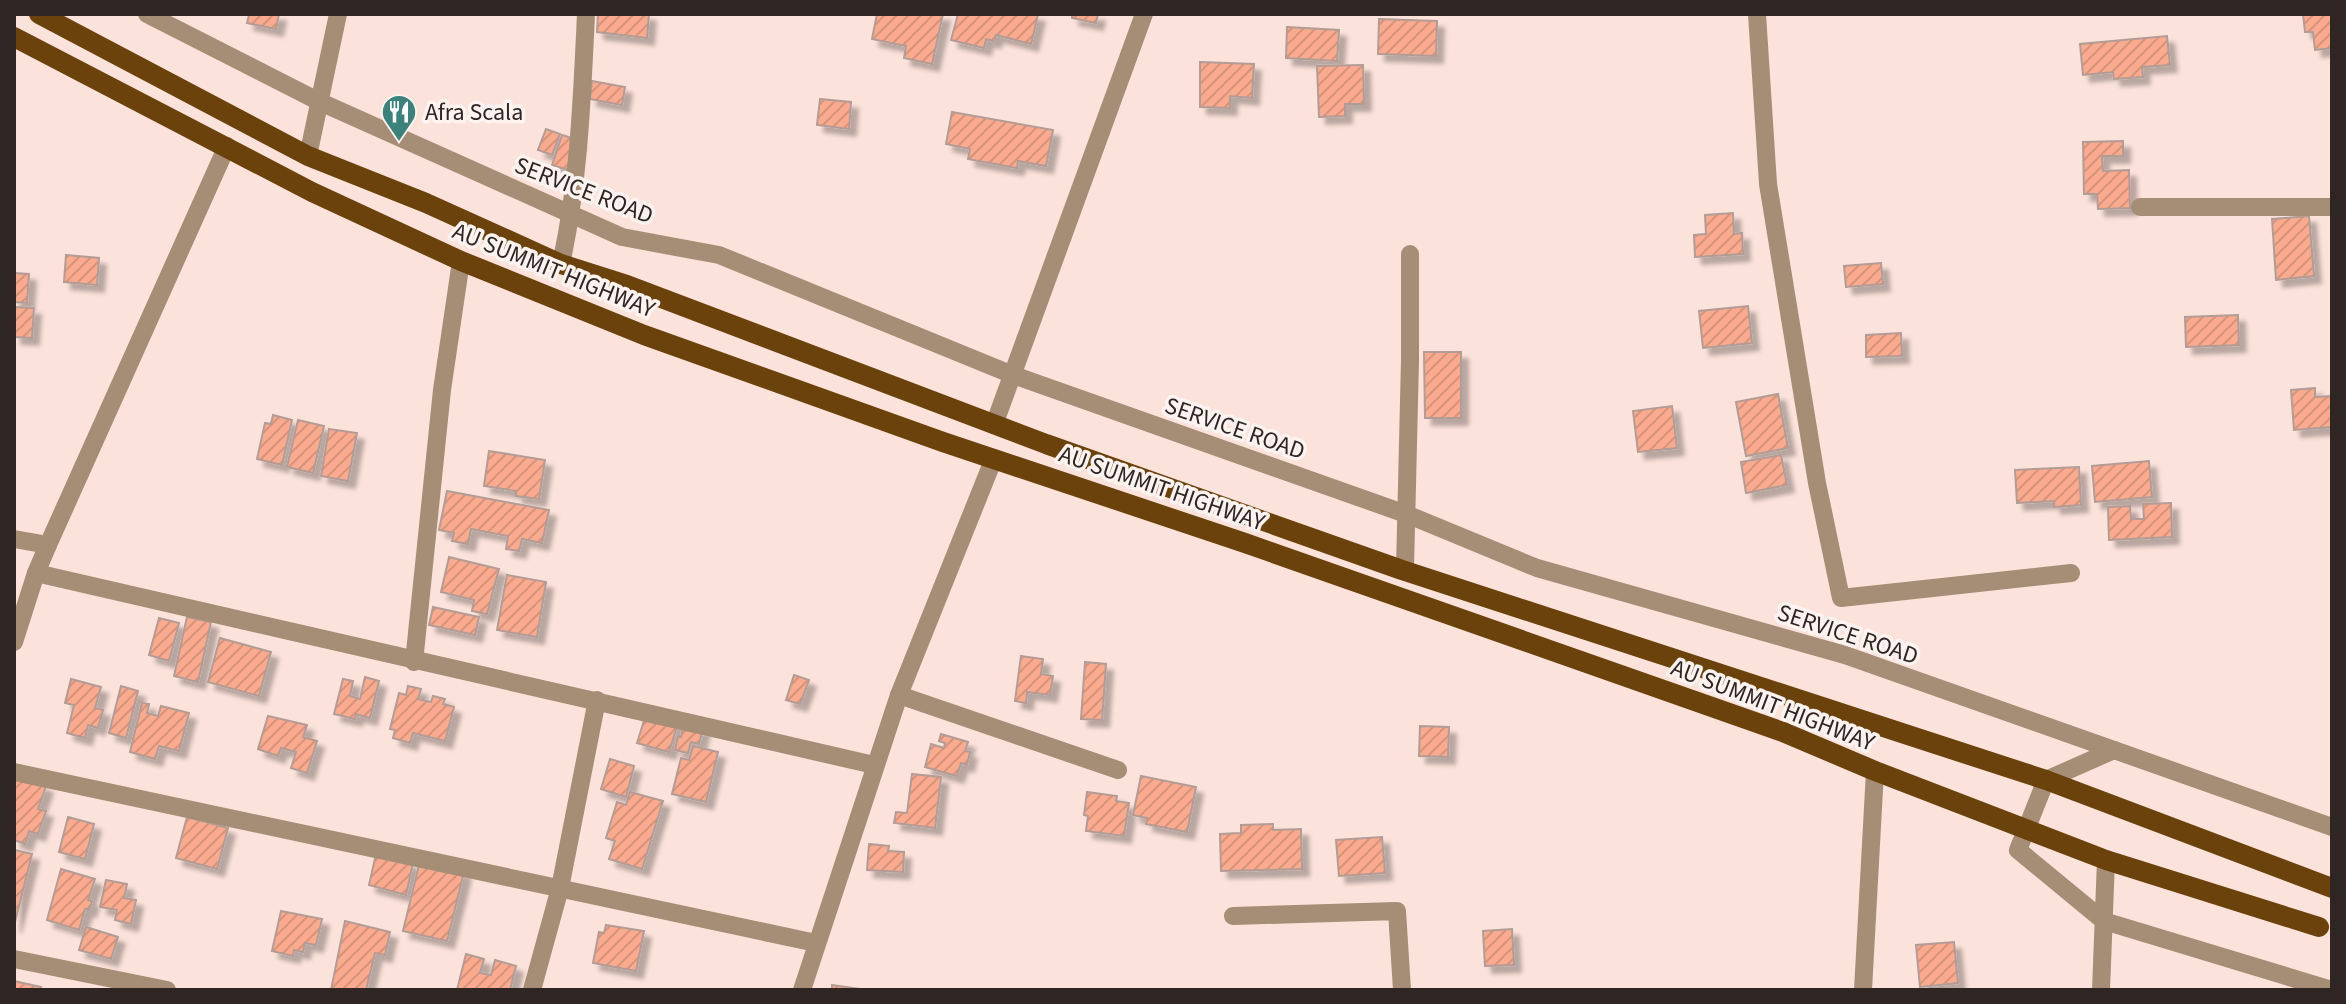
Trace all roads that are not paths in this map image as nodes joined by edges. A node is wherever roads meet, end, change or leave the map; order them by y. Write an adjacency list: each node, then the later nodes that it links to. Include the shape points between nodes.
1 (39, 14): 10 (main road, AU SUMMIT HIGHWAY)
2 (147, 14): 8 (street, SERVICE ROAD)
3 (338, 14): 8 (street)
4 (586, 14): 13 (street)
5 (1144, 14): 17 (street)
6 (1757, 14): 25 (street, via 1768,184 1841,598)
7 (14, 37): 9 (main road, AU SUMMIT HIGHWAY)
8 (318, 101): 10 (street); 13 (street, SERVICE ROAD)
9 (227, 146): 15 (main road, AU SUMMIT HIGHWAY); 22 (street)
10 (308, 156): 16 (main road, AU SUMMIT HIGHWAY)
11 (2140, 207): 12 (street)
12 (2332, 207)
13 (572, 216): 16 (street); 17 (street, SERVICE ROAD, via 622,237 719,255)
14 (1410, 254): 20 (street)
15 (461, 261): 19 (main road, AU SUMMIT HIGHWAY, via 644,335); 27 (street)
16 (561, 264): 18 (main road, AU SUMMIT HIGHWAY)
17 (1013, 375): 18 (street); 20 (street, SERVICE ROAD)
18 (994, 425): 23 (main road, AU SUMMIT HIGHWAY)
19 (994, 458): 28 (street); 33 (main road, AU SUMMIT HIGHWAY, via 1783,732)
20 (1406, 514): 23 (street); 30 (street, SERVICE ROAD, via 1537,568 1845,655)
21 (14, 539): 22 (street)
22 (48, 545): 24 (street)
23 (1402, 570): 35 (main road, AU SUMMIT HIGHWAY)
24 (36, 573): 26 (street); 27 (street)
25 (2071, 573)
26 (14, 642)
27 (414, 662): 29 (street)
28 (899, 695): 31 (street); 32 (street)
29 (597, 700): 31 (street); 39 (street)
30 (2114, 750): 35 (street); 36 (street, SERVICE ROAD)
31 (874, 765): 44 (street)
32 (1118, 770)
33 (1875, 771): 37 (main road, AU SUMMIT HIGHWAY); 50 (street)
34 (14, 772): 39 (street)
35 (2046, 780): 37 (street); 40 (main road, AU SUMMIT HIGHWAY)
36 (2332, 827)
37 (2028, 830): 38 (main road, AU SUMMIT HIGHWAY); 42 (street, via 2018,850)
38 (2106, 860): 42 (street); 43 (main road, AU SUMMIT HIGHWAY)
39 (560, 888): 44 (street); 47 (street)
40 (2332, 888)
41 (1233, 916): 49 (street, via 1397,911)
42 (2104, 921): 51 (street); 52 (street)
43 (2319, 927)
44 (816, 943): 48 (street)
45 (14, 959): 46 (street)
46 (167, 990)
47 (532, 990)
48 (802, 990)
49 (1402, 990)
50 (1863, 990)
51 (2101, 990)
52 (2332, 990)

